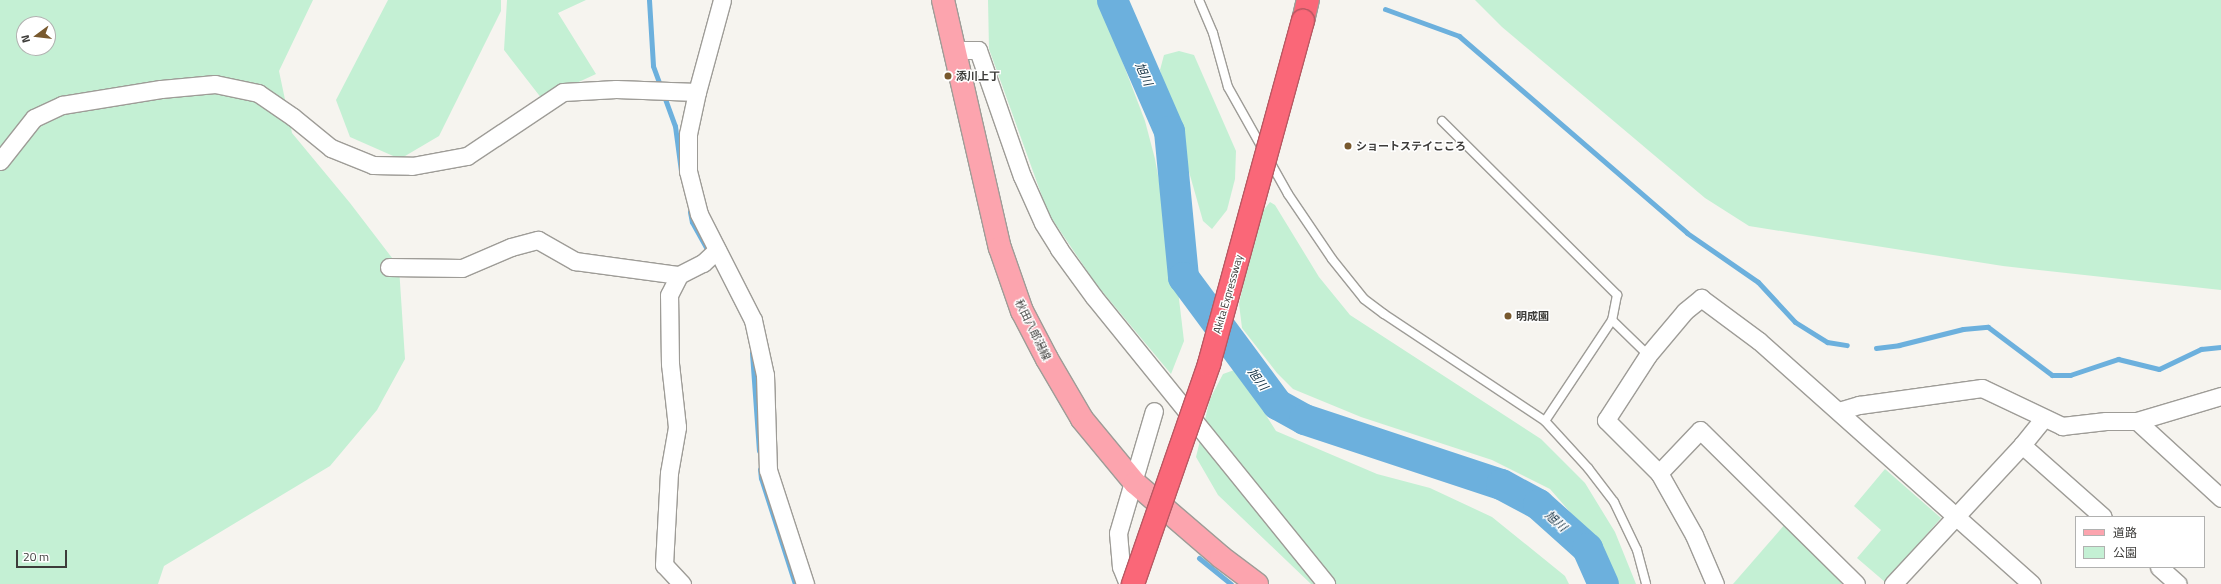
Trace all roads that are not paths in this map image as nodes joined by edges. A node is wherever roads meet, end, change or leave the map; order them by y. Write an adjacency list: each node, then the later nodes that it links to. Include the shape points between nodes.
1 (722, 0): 6 (street)
2 (943, 0): 5 (main road, 秋田八郎潟線)
3 (1198, 0): 18 (lane, via 1213,33 1228,87 1246,120 1305,222 1364,298 1445,356 1496,386)
4 (1308, 0): 30 (highway, Akita Expressway, bridge, via 1209,364)
5 (955, 50): 22 (main road, 秋田八郎潟線, via 1000,248 1022,311 1082,419); 32 (street, via 978,50 1022,176 1043,223 1059,249 1118,327)
6 (696, 92): 8 (street, via 616,89 563,92 467,156 412,166 373,164 331,148 258,93 215,84 161,89 62,105 34,118); 9 (street, via 688,134 688,170 699,214)
7 (1442, 121): 12 (lane, via 1617,295)
8 (0, 161)
9 (713, 254): 11 (street); 28 (street, via 753,320 765,375 768,470)
10 (389, 267): 11 (street, via 462,268 538,240 575,261)
11 (679, 275): 27 (street, via 669,295 670,364 678,427 669,473 664,565)
12 (1612, 320): 13 (lane); 18 (lane)
13 (1648, 355): 16 (street, via 1685,312 1701,298 1759,341); 21 (street, via 1606,420)
14 (2221, 396): 19 (street)
15 (1154, 411): 22 (street)
16 (1839, 411): 17 (street, via 1859,405 1982,388 2020,404); 24 (street)
17 (2043, 419): 19 (street, via 2062,426 2106,421); 20 (street)
18 (1545, 421): 33 (lane, via 1588,468 1614,502 1637,550)
19 (2137, 421): 23 (street)
20 (2022, 445): 24 (street); 25 (street)
21 (1659, 473): 34 (street, via 1694,535); 35 (street, via 1700,430)
22 (1135, 483): 29 (street, via 1118,533 1121,567); 31 (main road, 秋田八郎潟線, via 1221,557)
23 (2221, 498)
24 (1956, 516): 36 (street); 37 (street)
25 (2102, 516)
26 (2159, 568): 38 (street)
27 (682, 584)
28 (805, 584)
29 (1128, 584)
30 (1133, 584)
31 (1257, 584)
32 (1326, 584)
33 (1646, 584)
34 (1715, 584)
35 (1856, 584)
36 (1893, 584)
37 (2032, 584)
38 (2178, 584)

